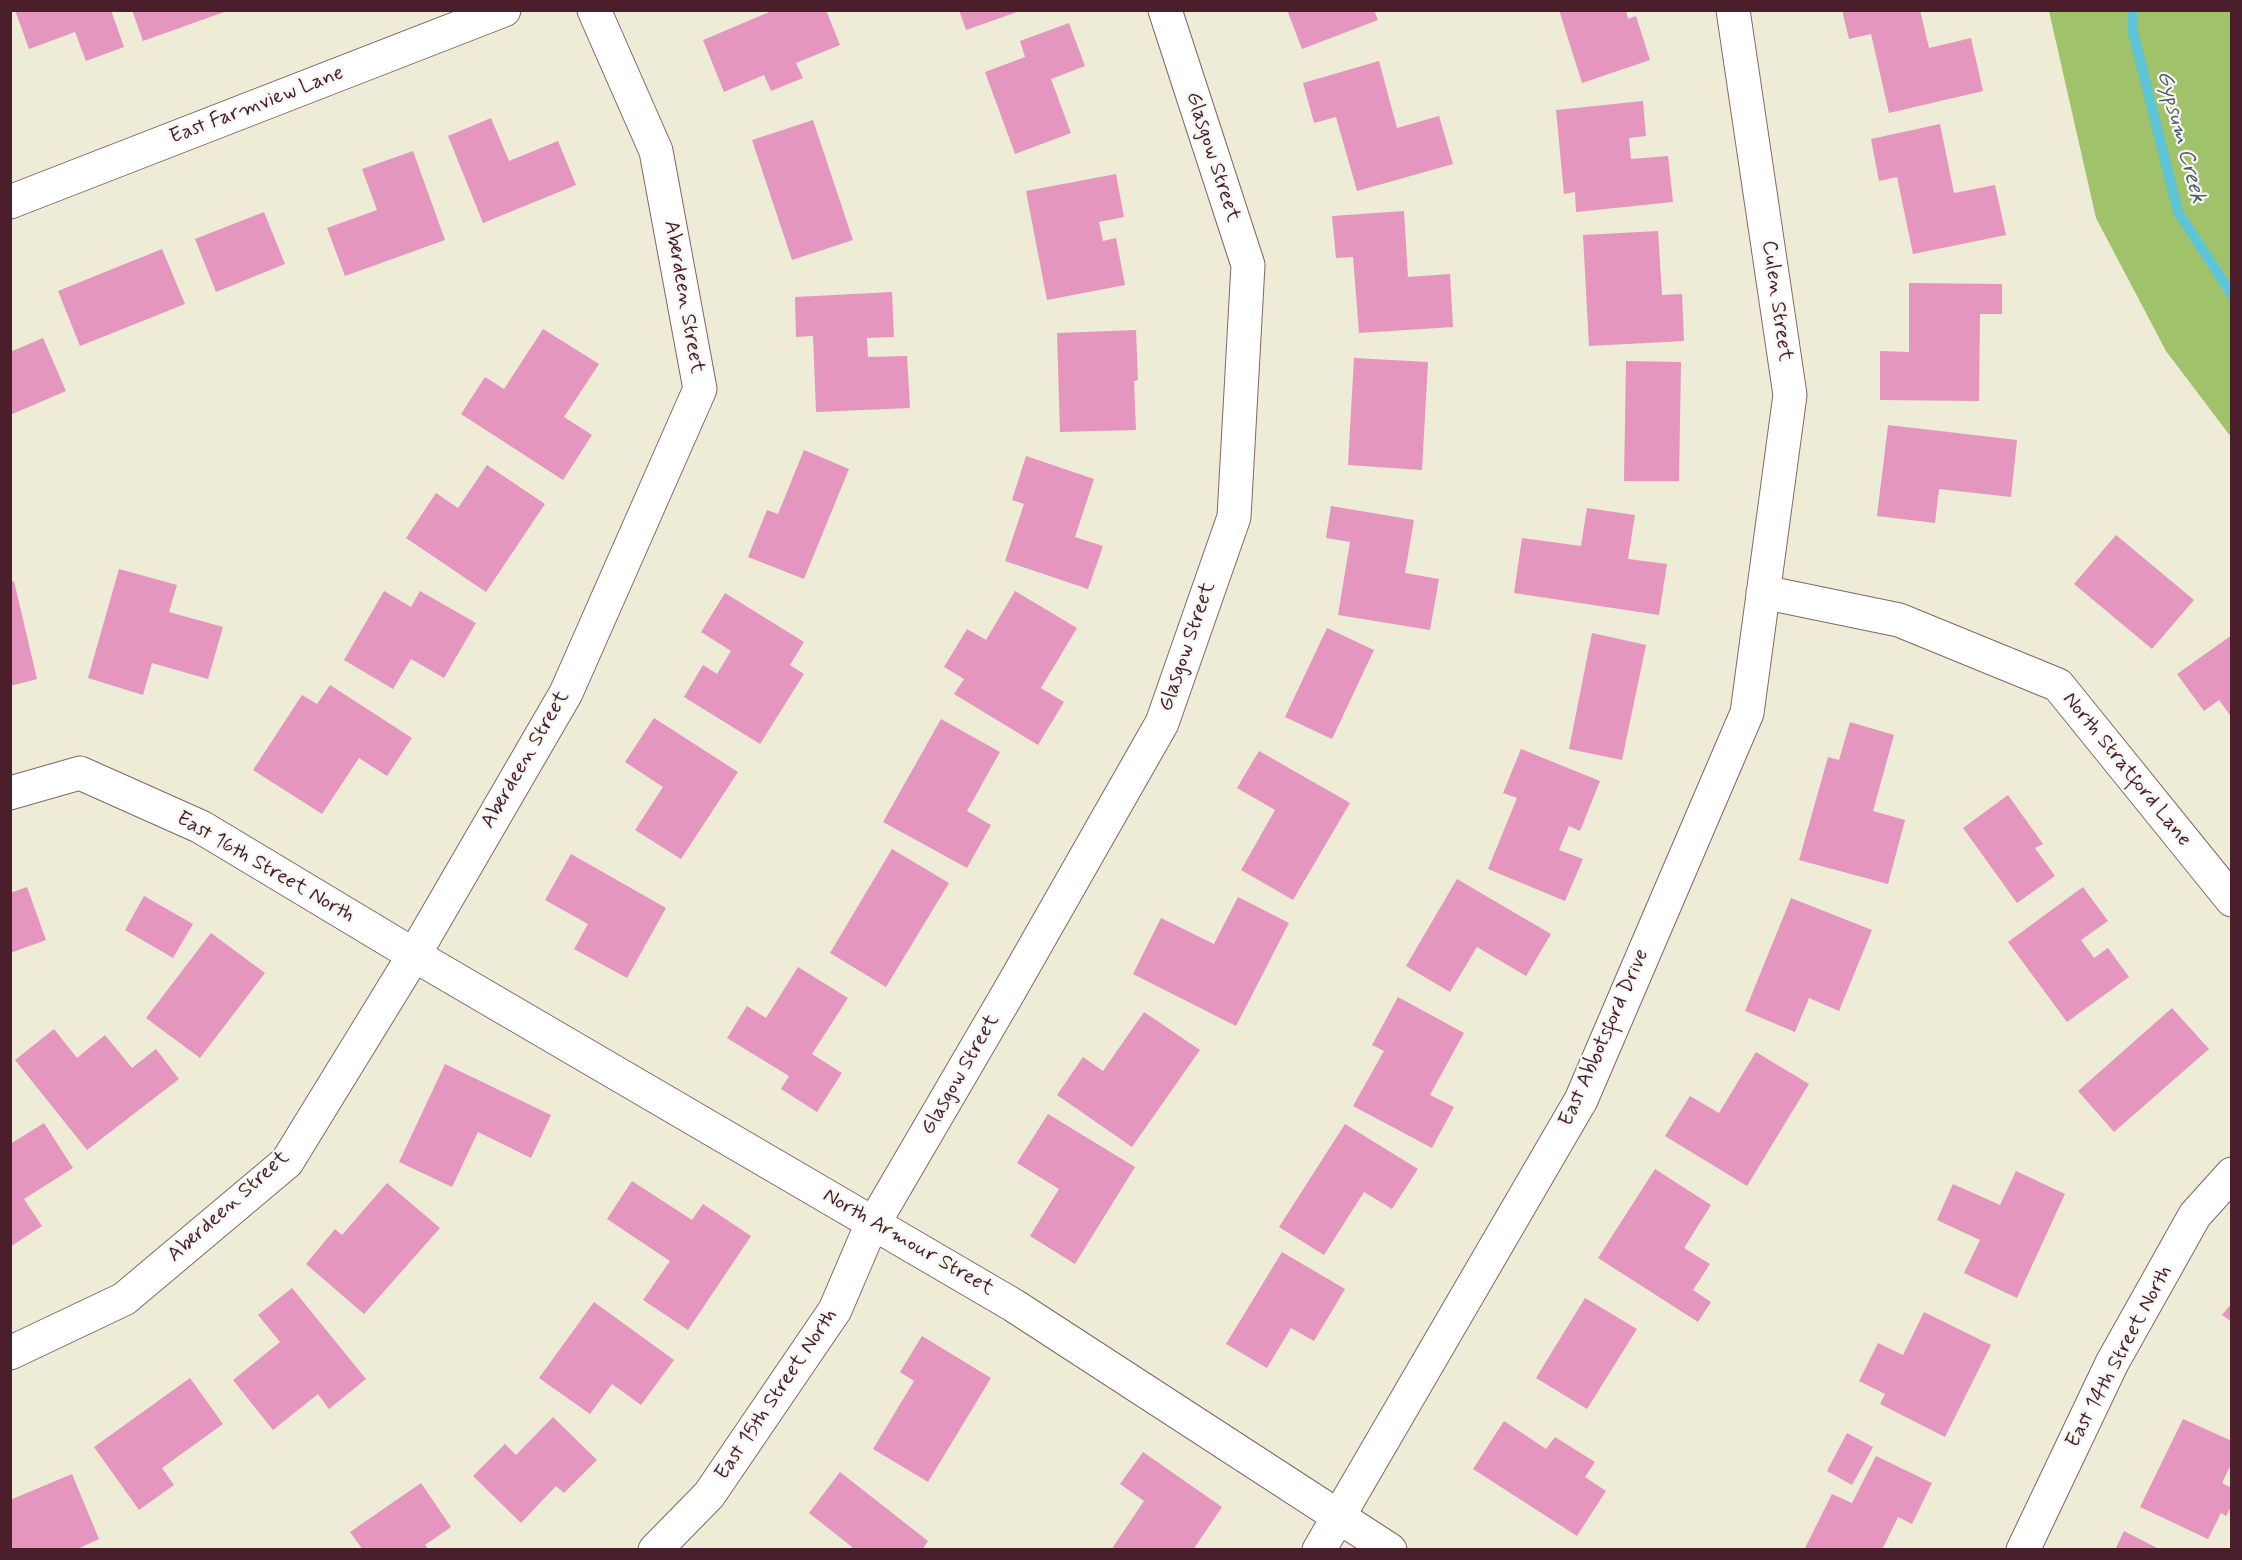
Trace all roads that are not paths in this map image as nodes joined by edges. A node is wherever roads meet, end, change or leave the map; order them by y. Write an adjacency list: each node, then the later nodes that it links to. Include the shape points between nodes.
1 (504, 10): 5 (street, East Farmview Lane)
2 (594, 10): 9 (street, Aberdeen Street, via 656,150 700,389 566,693)
3 (1165, 10): 11 (street, Glasgow Street, via 1248,265 1234,517 1162,723)
4 (1733, 10): 6 (street, Culen Street, via 1790,395)
5 (10, 202)
6 (1763, 592): 8 (street, North Stratford Lane, via 1899,620 2058,686); 13 (street, East Abbotsford Drive, via 1746,713 1581,1100)
7 (10, 793): 9 (street, East 16th Street North, via 80,773 201,827)
8 (2232, 900)
9 (414, 954): 11 (street, North Armour Street); 12 (street, Aberdeen Street, via 287,1162 124,1299)
10 (2232, 1174): 17 (street, East 14th Street North, via 2195,1215 2112,1363)
11 (874, 1223): 13 (street, North Armour Street, via 1013,1305); 14 (street, East 15th Street North, via 835,1310 709,1495)
12 (10, 1353)
13 (1339, 1517): 15 (street, East Abbotsford Drive); 16 (street, North Armour Street)
14 (654, 1550)
15 (1319, 1550)
16 (1390, 1550)
17 (2023, 1550)

